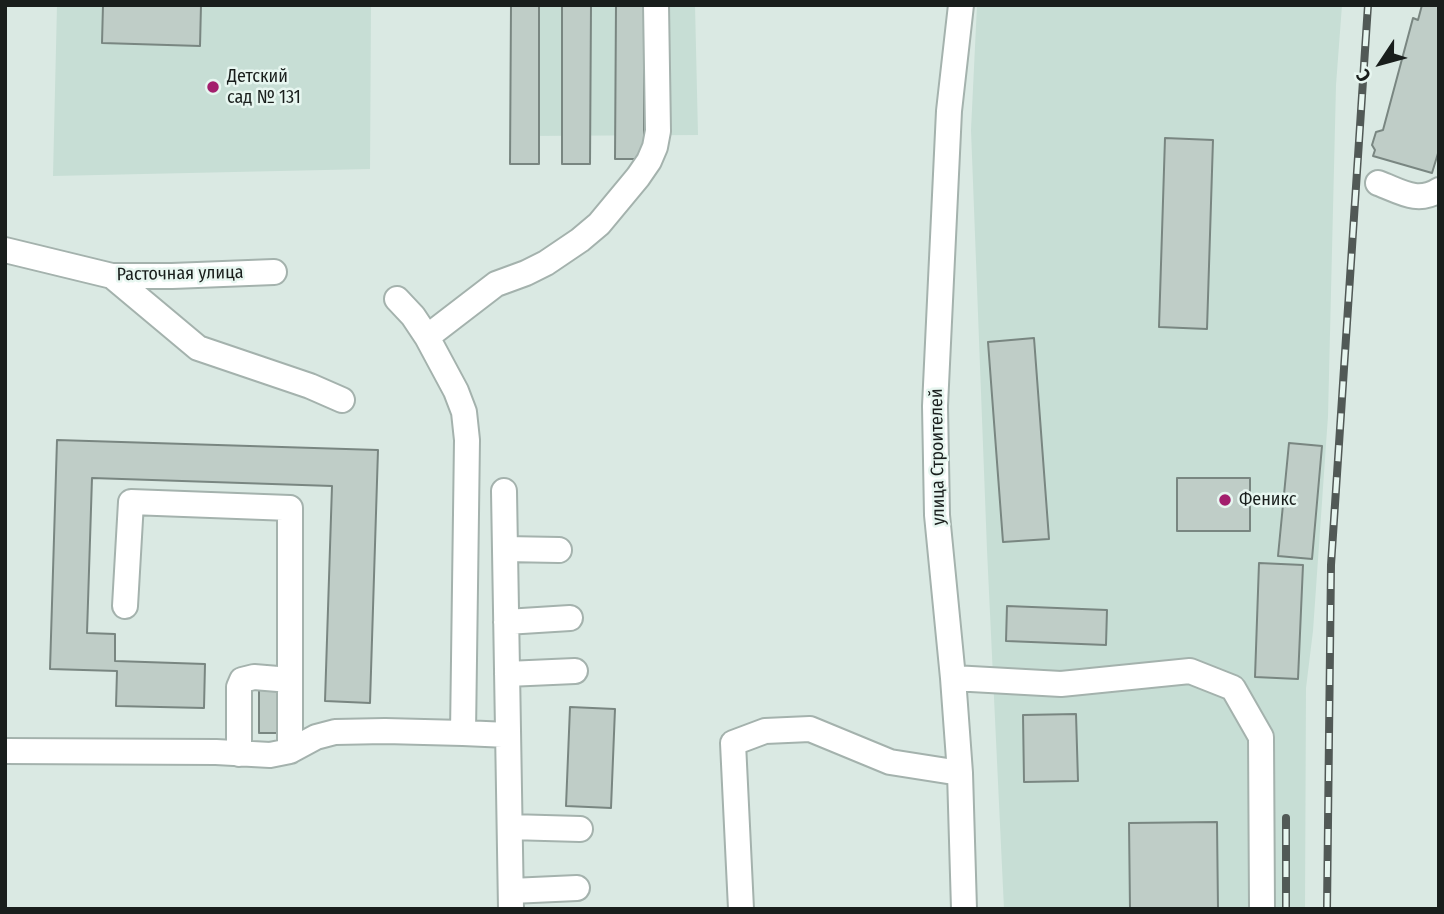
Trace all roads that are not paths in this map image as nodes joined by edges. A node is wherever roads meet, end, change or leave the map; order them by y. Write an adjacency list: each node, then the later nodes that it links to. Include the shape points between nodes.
1 (656, 5): 9 (street, via 658,131 652,154 638,177 600,224 580,240 546,263 496,284)
2 (961, 5): 19 (street, улица Строителей, via 949,111 935,405 937,514)
3 (1378, 183): 4 (street, via 1416,197)
4 (1439, 190)
5 (5, 250): 7 (street, Расточная улица)
6 (274, 272): 7 (street, Расточная улица)
7 (112, 276): 10 (street, via 198,348)
8 (397, 299): 9 (street)
9 (427, 337): 21 (street, via 456,391 467,440)
10 (342, 400)
11 (504, 491): 12 (street)
12 (505, 549): 13 (street); 16 (street)
13 (559, 550)
14 (125, 606): 20 (street, via 131,502 290,508)
15 (570, 618): 16 (street)
16 (506, 621): 18 (street)
17 (575, 671): 18 (street)
18 (507, 674): 22 (street)
19 (953, 678): 26 (street, улица Строителей); 33 (street, via 1061,684 1190,671 1233,688 1261,737)
20 (290, 680): 24 (street); 25 (street, via 242,680)
21 (463, 733): 22 (street); 24 (street, via 335,732)
22 (508, 735): 27 (street)
23 (5, 751): 25 (street)
24 (290, 751): 25 (street)
25 (239, 754)
26 (960, 774): 31 (street, via 890,762 810,729 765,731 733,743); 32 (street, улица Строителей)
27 (510, 827): 28 (street); 30 (street)
28 (580, 829)
29 (576, 888): 30 (street)
30 (511, 900)
31 (741, 909)
32 (964, 909)
33 (1262, 909)

